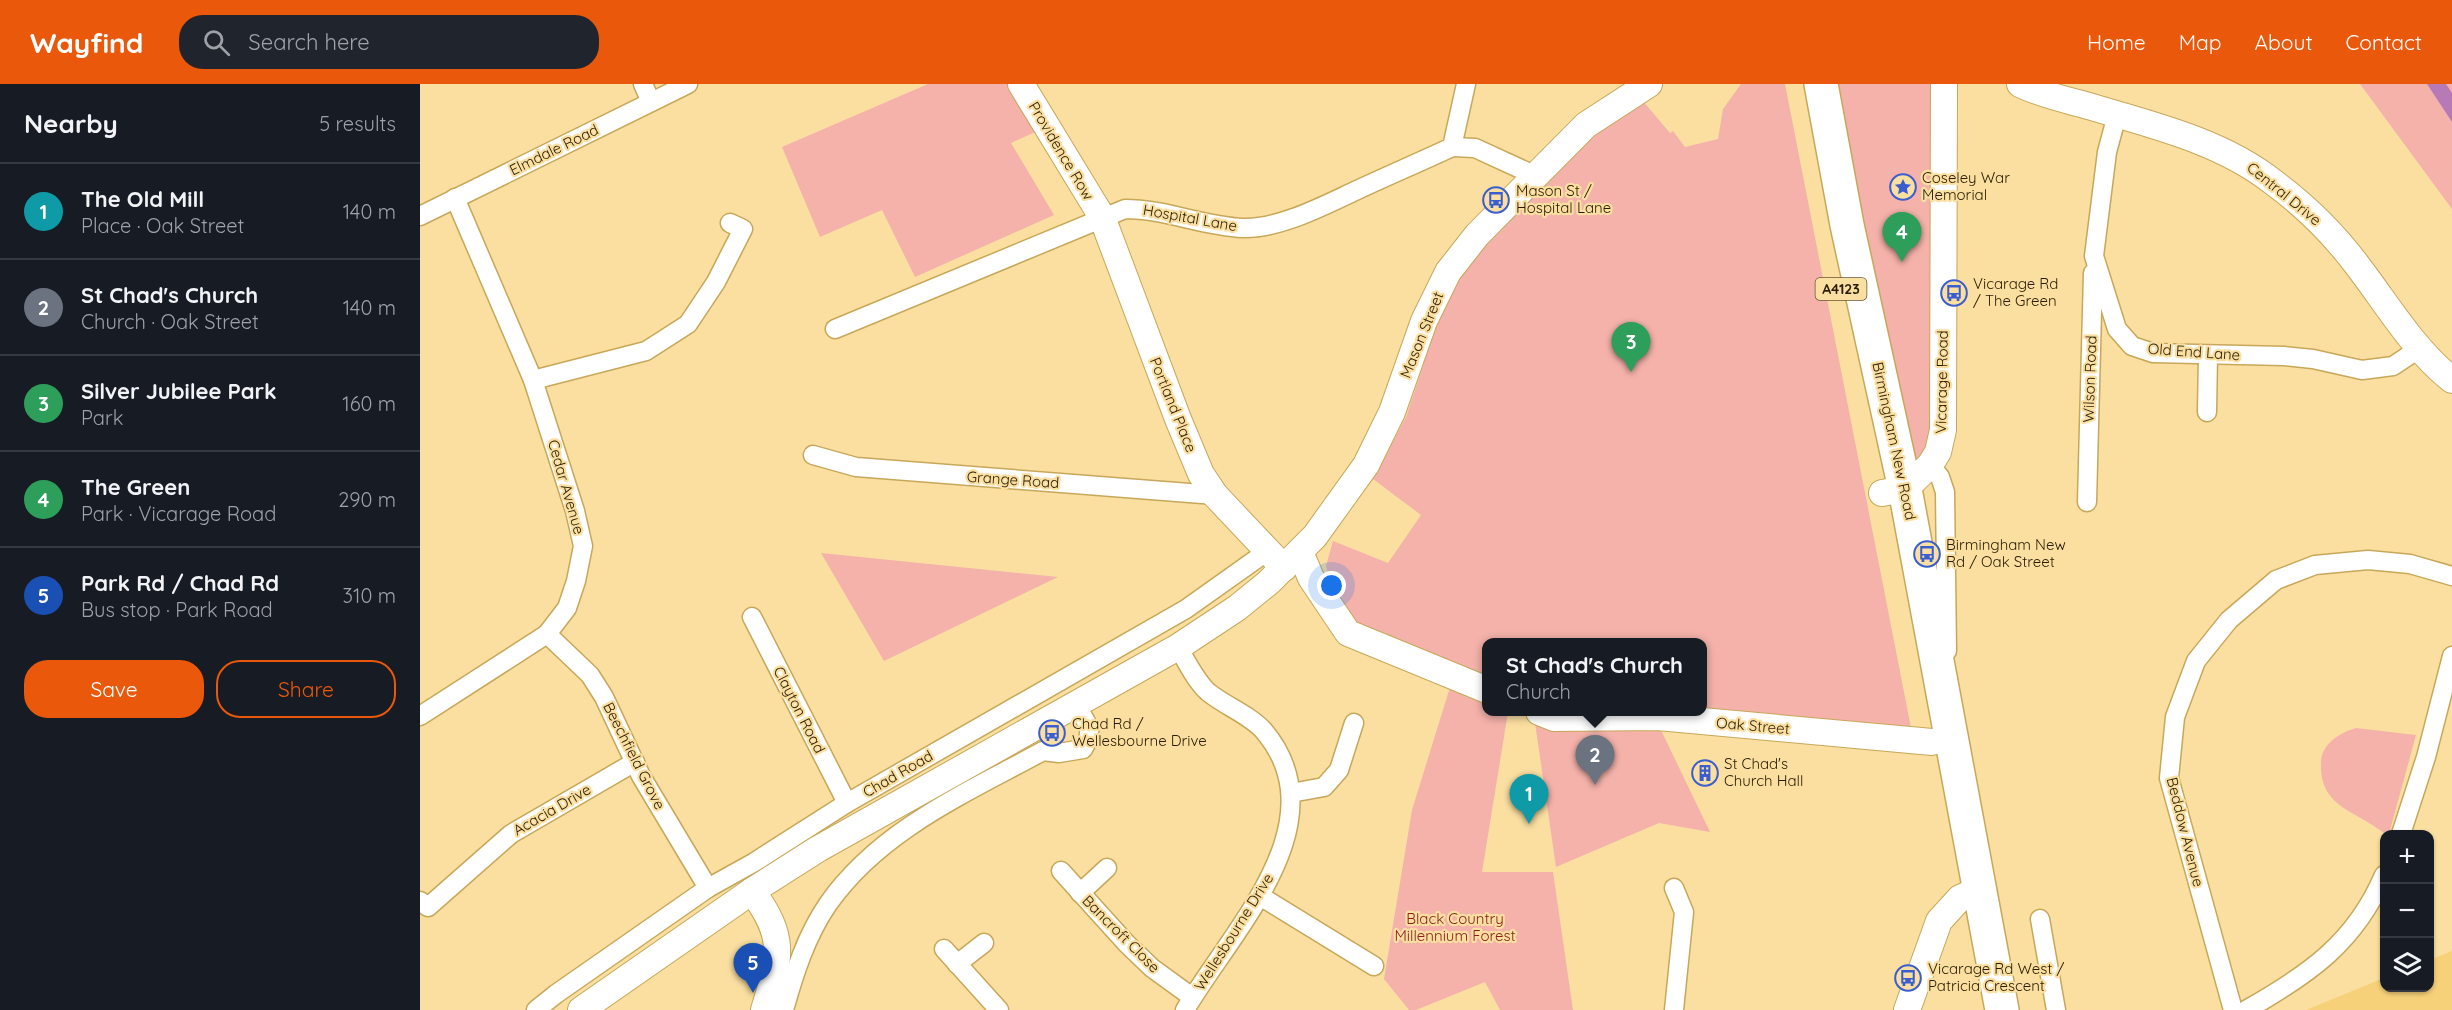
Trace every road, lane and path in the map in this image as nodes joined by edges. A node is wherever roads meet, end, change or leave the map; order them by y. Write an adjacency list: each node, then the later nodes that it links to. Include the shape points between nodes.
1 (643, 84): 11 (street)
2 (688, 84): 11 (street, Elmdale Road)
3 (1021, 84): 18 (street, Providence Row)
4 (1466, 84): 14 (street)
5 (1649, 84): 15 (street, Mason Street, via 1586,125)
6 (1802, 84): 29 (highway, Birmingham New Road / A4123)
7 (1821, 84): 29 (highway, Birmingham New Road / A4123)
8 (1944, 84): 13 (street, Vicarage Road)
9 (1959, 84): 13 (street, Vicarage Road)
10 (2020, 84): 12 (street, Central Drive)
11 (651, 102): 16 (street, Elmdale Road)
12 (2117, 115): 20 (street, Old End Lane, via 2107,152); 22 (street, Central Drive, via 2239,158 2273,181 2328,230)
13 (1944, 116): 28 (street, Vicarage Road, via 1943,430)
14 (1452, 147): 15 (street, via 1475,148); 18 (street, Hospital Lane, via 1311,211 1261,226 1242,228 1149,209 1125,209)
15 (1536, 176): 32 (street, Mason Street, via 1477,235 1448,272 1424,321 1392,412 1365,465 1315,536)
16 (455, 198): 17 (street, Elmdale Road); 24 (street, Cedar Avenue)
17 (420, 216)
18 (1102, 217): 21 (street, Hospital Lane); 30 (street, Portland Place, via 1178,419 1201,474)
19 (730, 223): 24 (street, via 743,229 717,282 688,324 646,351)
20 (2094, 256): 23 (street, Old End Lane, via 2112,319 2132,346 2153,353); 31 (street, Wilson Road)
21 (835, 329)
22 (2420, 348): 23 (street, Old End Lane, via 2393,366 2362,370 2284,356); 25 (street, Central Drive)
23 (2208, 355): 26 (street)
24 (533, 380): 35 (street, Cedar Avenue, via 583,546 567,608)
25 (2452, 380)
26 (2207, 412)
27 (813, 455): 30 (street, Grange Road, via 856,467)
28 (1930, 465): 29 (street, Vicarage Road); 40 (street, via 1945,492)
29 (1893, 491): 40 (highway, Birmingham New Road / A4123); 44 (highway, Birmingham New Road / A4123)
30 (1215, 495): 32 (street, Portland Place)
31 (2087, 502)
32 (1284, 557): 36 (street, Chad Road, via 1237,608); 38 (street, via 1311,578 1348,633); 47 (street, Chad Road)
33 (2452, 576): 75 (street, Beddow Avenue, via 2410,564 2368,560 2314,565 2276,580 2229,621 2196,661 2175,717 2169,778)
34 (752, 617): 47 (street, Clayton Road)
35 (547, 634): 41 (street, Cedar Avenue); 45 (street, Beechfield Grove, via 590,675)
36 (1178, 646): 39 (street, Chad Road); 46 (street, Wellesbourne Drive, via 1209,692 1262,729 1284,760)
37 (2452, 656): 48 (street)
38 (1482, 688)
39 (1075, 704): 54 (street, Chad Road, via 860,825); 68 (street, via 1091,730 1083,749 1043,751 897,834 861,866 828,904 807,943)
40 (1947, 713): 56 (highway, Birmingham New Road / A4123)
41 (420, 716)
42 (1550, 716): 44 (street, Oak Street, via 1658,717)
43 (1354, 723): 46 (street, via 1339,770 1323,787)
44 (1932, 742): 56 (highway, Birmingham New Road / A4123)
45 (635, 762): 52 (street, Beechfield Grove); 58 (street, Acacia Drive, via 511,834 428,907)
46 (1291, 793): 57 (street, Wellesbourne Drive, via 1284,841)
47 (847, 803): 52 (street, Chad Road)
48 (2402, 830)
49 (1107, 868): 55 (street, Bancroft Close)
50 (1061, 871): 55 (street, Bancroft Close)
51 (2381, 884): 76 (street, via 2344,941 2314,968)
52 (708, 888): 65 (street, Chad Road)
53 (1674, 888): 70 (street, via 1684,912)
54 (752, 891): 66 (street, Chad Road); 67 (street, via 766,910 778,950)
55 (1080, 893): 64 (street, Bancroft Close)
56 (1970, 893): 71 (street, via 1939,921); 72 (highway, Birmingham New Road / A4123); 73 (highway, Birmingham New Road / A4123)
57 (1260, 896): 63 (street); 64 (street, Wellesbourne Drive)
58 (420, 901)
59 (2040, 920): 74 (street)
60 (984, 943): 62 (street)
61 (944, 949): 62 (street)
62 (957, 964): 69 (street)
63 (1374, 966)
64 (1189, 1003)
65 (536, 1010)
66 (581, 1010)
67 (764, 1010)
68 (784, 1010)
69 (999, 1010)
70 (1674, 1010)
71 (1907, 1010)
72 (1982, 1010)
73 (2002, 1010)
74 (2056, 1010)
75 (2234, 1010)
76 (2246, 1010)

